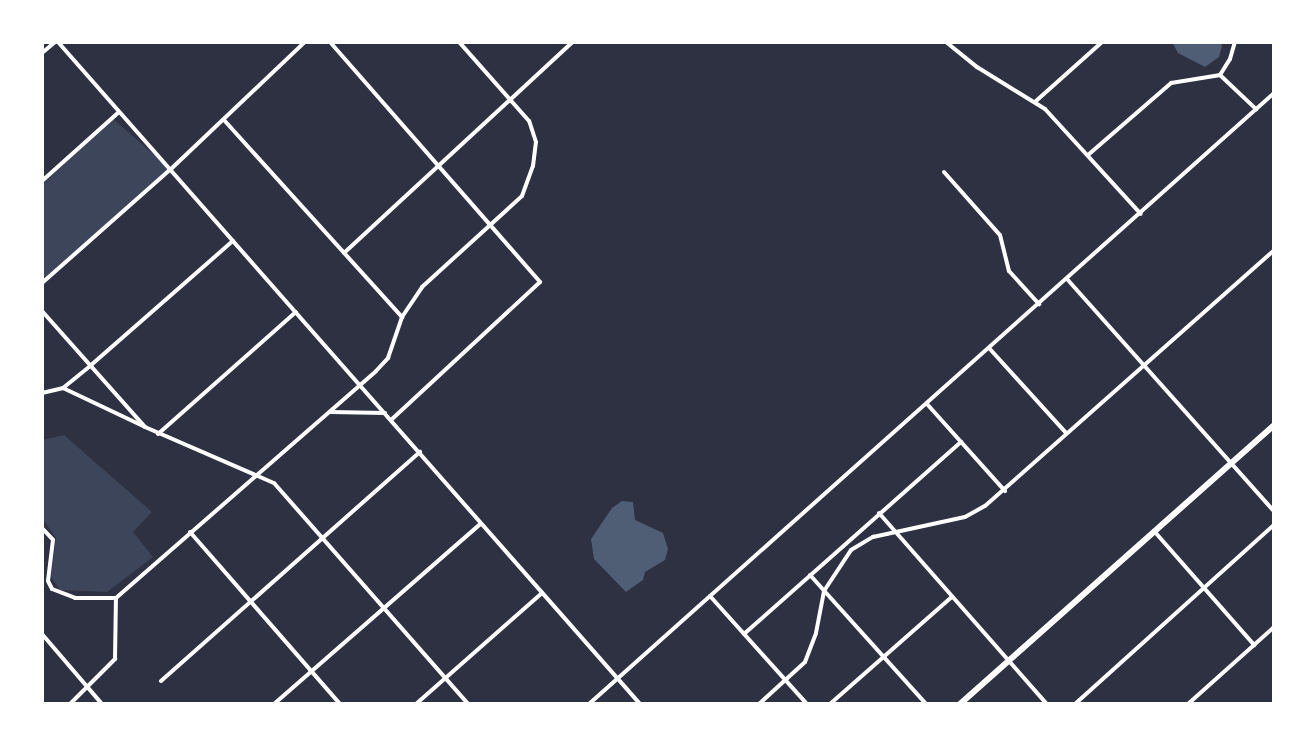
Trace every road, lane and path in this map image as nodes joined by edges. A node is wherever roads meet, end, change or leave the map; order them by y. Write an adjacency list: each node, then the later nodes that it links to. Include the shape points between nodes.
1 (56, 42): 10 (street); 16 (street)
2 (305, 42): 17 (street)
3 (330, 42): 19 (street)
4 (459, 42): 13 (street)
5 (573, 42): 9 (street)
6 (946, 42): 14 (street)
7 (1102, 42): 14 (street)
8 (1235, 42): 11 (street)
9 (565, 44): 13 (street)
10 (42, 53)
11 (1220, 75): 15 (street); 18 (street, via 1171,83)
12 (1274, 93): 15 (street)
13 (513, 100): 19 (street); 24 (street, via 536,142 522,196)
14 (1036, 101): 18 (street)
15 (1256, 109): 23 (street)
16 (119, 112): 20 (street); 22 (street)
17 (224, 120): 20 (street); 27 (street)
18 (1088, 155): 23 (street)
19 (440, 167): 24 (street); 27 (street)
20 (171, 169): 25 (street); 29 (street)
21 (944, 172): 30 (street, via 1000,235 1009,271)
22 (42, 181)
23 (1141, 214): 28 (street)
24 (492, 224): 33 (street, via 422,287); 43 (street, via 540,282)
25 (233, 240): 32 (street); 36 (street)
26 (1274, 250): 35 (street)
27 (344, 253): 33 (street)
28 (1067, 279): 30 (street); 35 (street)
29 (42, 283)
30 (1039, 304): 34 (street)
31 (42, 311): 36 (street)
32 (296, 312): 37 (street); 47 (street)
33 (402, 317): 37 (street, via 388,358)
34 (989, 348): 40 (street); 46 (street)
35 (1144, 365): 46 (street); 50 (street)
36 (90, 366): 38 (street); 45 (street)
37 (360, 385): 41 (street); 42 (street)
38 (63, 388): 39 (street); 45 (street)
39 (42, 393)
40 (927, 404): 48 (street); 68 (street)
41 (329, 412): 42 (street); 51 (street)
42 (385, 413): 43 (street)
43 (391, 420): 49 (street)
44 (1274, 425): 50 (main road)
45 (145, 427): 47 (street)
46 (1066, 433): 52 (street)
47 (158, 434): 51 (street)
48 (961, 442): 52 (street); 54 (street)
49 (420, 452): 55 (street); 61 (street)
50 (1231, 463): 53 (street); 59 (main road)
51 (255, 475): 60 (street); 61 (street, via 274,483)
52 (1005, 491): 58 (street, via 965,517)
53 (1274, 511)
54 (879, 513): 58 (street); 62 (street)
55 (480, 523): 67 (street); 72 (street)
56 (1274, 525): 65 (street)
57 (42, 528): 70 (street, via 53,540 48,581 52,589 75,598)
58 (896, 531): 63 (street, via 873,537); 69 (street)
59 (1154, 531): 65 (street); 78 (main road)
60 (190, 532): 70 (street); 71 (street)
61 (324, 540): 71 (street); 72 (street)
62 (843, 545): 63 (street); 64 (street)
63 (850, 552): 66 (street)
64 (809, 575): 66 (street); 75 (street)
65 (1204, 589): 76 (street); 99 (street)
66 (824, 591): 77 (street); 82 (street, via 805,662)
67 (542, 593): 80 (street); 81 (street)
68 (710, 596): 75 (street); 81 (street)
69 (952, 597): 77 (street); 78 (street)
70 (116, 598): 84 (street, via 115,659)
71 (251, 601): 79 (street); 83 (street)
72 (385, 609): 79 (street); 80 (street)
73 (1274, 627): 76 (street)
74 (42, 634): 84 (street)
75 (744, 634): 82 (street)
76 (1254, 645): 100 (street)
77 (883, 656): 95 (street); 96 (street)
78 (1008, 661): 97 (main road); 98 (street)
79 (312, 671): 87 (street); 88 (street)
80 (445, 678): 89 (street); 90 (street)
81 (618, 680): 91 (street); 92 (street)
82 (785, 680): 93 (street); 94 (street)
83 (161, 681)
84 (89, 687): 85 (street); 86 (street)
85 (70, 704)
86 (102, 704)
87 (274, 704)
88 (340, 704)
89 (416, 704)
90 (468, 704)
91 (589, 704)
92 (640, 704)
93 (759, 704)
94 (807, 704)
95 (830, 704)
96 (926, 704)
97 (960, 704)
98 (1047, 704)
99 (1075, 704)
100 (1188, 704)

